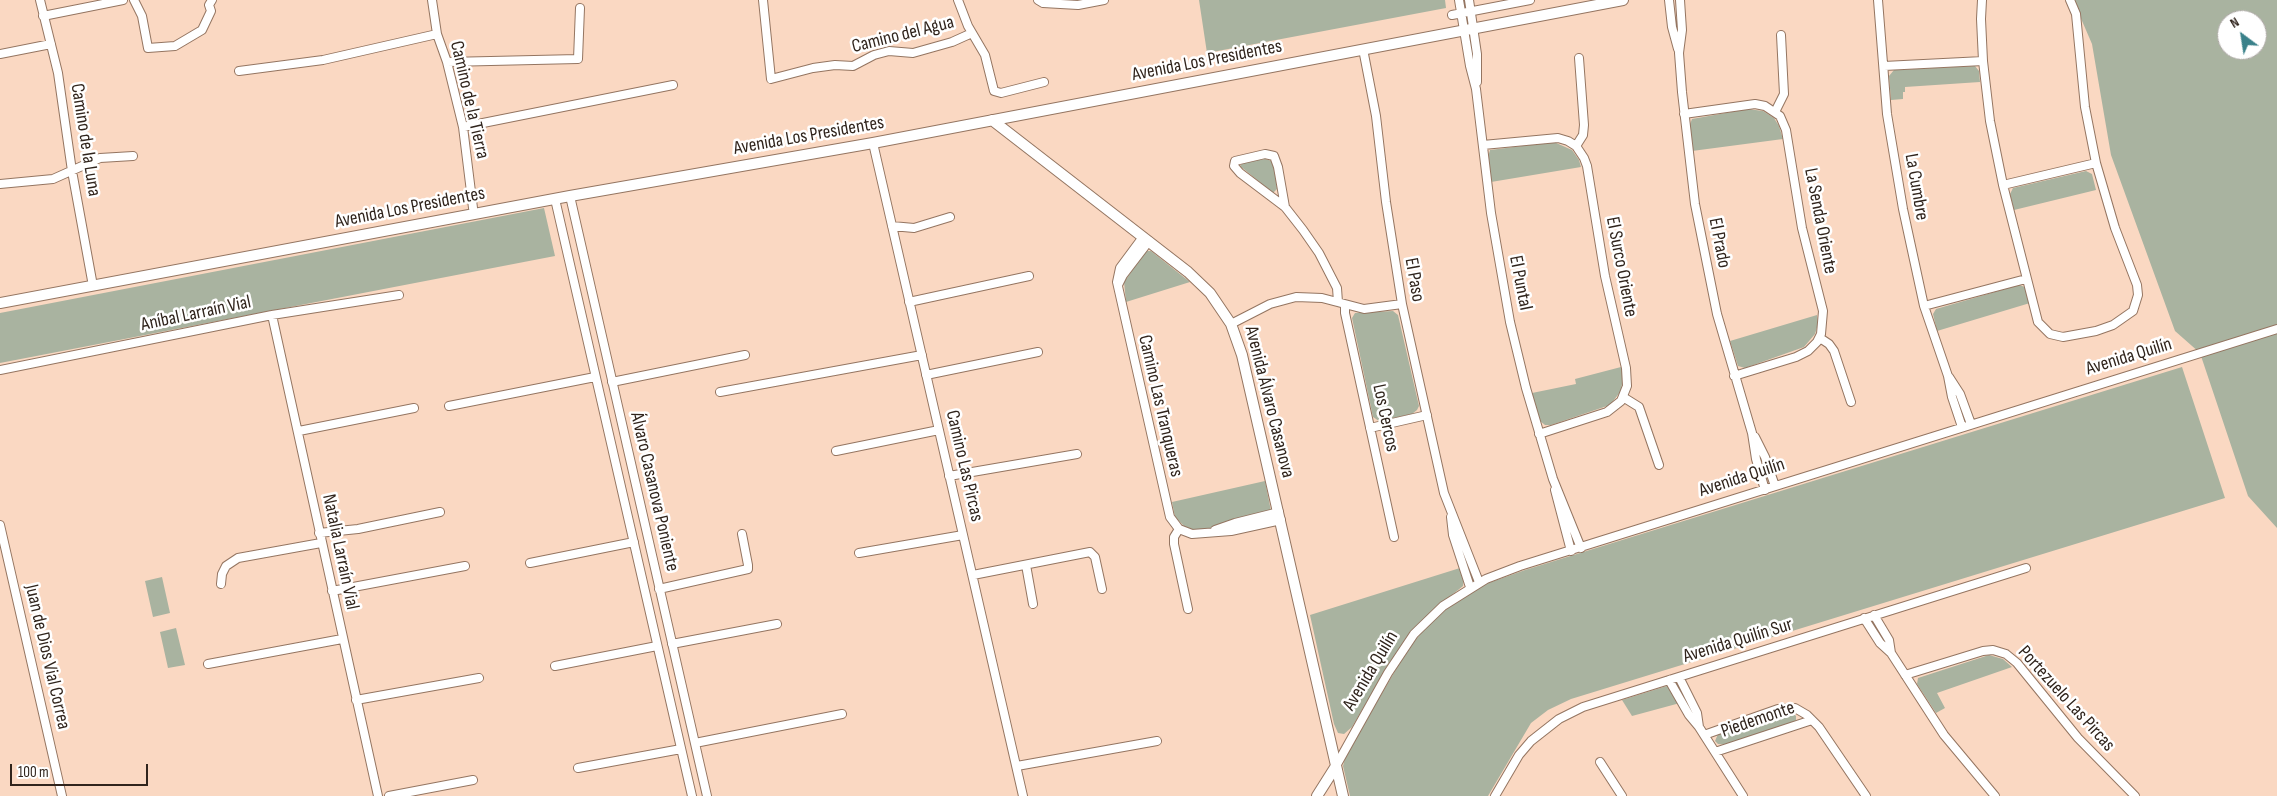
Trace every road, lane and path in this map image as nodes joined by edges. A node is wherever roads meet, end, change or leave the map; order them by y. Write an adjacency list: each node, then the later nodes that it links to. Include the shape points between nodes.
1 (40, 0): 23 (street, Camino de la Luna)
2 (123, 0): 23 (street)
3 (134, 0): 4 (street, via 142,16 148,48 175,46 202,30 211,11 209,5)
4 (212, 0)
5 (432, 0): 26 (street, Camino de la Tierra)
6 (762, 0): 25 (street, Camino del Agua, via 772,79 813,68 853,66 874,55 889,51 913,52)
7 (958, 0): 25 (street)
8 (1038, 0): 9 (street, via 1078,5)
9 (1104, 0)
10 (1459, 0): 21 (street, El Puntal)
11 (1470, 0): 20 (street, El Puntal)
12 (1530, 0): 20 (street)
13 (1623, 0): 24 (street, Avenida Los Presidentes)
14 (1669, 0): 30 (street, El Prado)
15 (1680, 0): 30 (street, El Prado, via 1682,30)
16 (1878, 0): 35 (street, La Cumbre)
17 (1982, 0): 33 (street)
18 (2070, 0): 47 (street, via 2076,14 2085,107)
19 (580, 8): 34 (street, via 578,60)
20 (1472, 11): 21 (street); 24 (street, El Puntal)
21 (1461, 13): 22 (street); 24 (street, El Puntal)
22 (1452, 15)
23 (43, 16): 28 (street, Camino de la Luna)
24 (1469, 30): 29 (street, Avenida Los Presidentes); 44 (street, El Puntal)
25 (972, 33): 37 (street, via 984,55 996,92)
26 (437, 34): 34 (street, Camino de la Tierra); 36 (street, via 323,60)
27 (1781, 35): 39 (street, via 1784,94)
28 (50, 44): 31 (street); 48 (street, Camino de la Luna, via 58,73)
29 (1363, 49): 41 (street, Avenida Los Presidentes); 65 (street, El Paso, via 1376,116)
30 (1679, 53): 40 (street, El Prado)
31 (0, 54)
32 (1579, 58): 45 (street, via 1584,125)
33 (1983, 61): 35 (street); 50 (street)
34 (448, 62): 42 (street, Camino de la Tierra)
35 (1884, 66): 66 (street, La Cumbre, via 1895,168)
36 (239, 71)
37 (1044, 82)
38 (673, 85): 42 (street)
39 (1775, 112): 40 (street, via 1755,104); 70 (street, La Senda Oriente, via 1786,130 1802,228 1823,311)
40 (1684, 114): 79 (street, El Prado, via 1705,260)
41 (992, 120): 43 (street, Avenida Los Presidentes); 57 (street, Avenida Álvaro Casanova)
42 (463, 127): 53 (street, Camino de la Tierra)
43 (874, 143): 51 (street, Avenida Los Presidentes); 56 (street, Camino Las Pircas)
44 (1483, 145): 45 (street, via 1552,138); 94 (street, El Puntal, via 1502,284)
45 (1576, 146): 83 (street, El Surco Oriente, via 1586,162 1605,276 1626,368)
46 (133, 156): 48 (street, via 100,158)
47 (2096, 163): 50 (street); 59 (street, via 2115,228 2137,285 2136,306 2128,315 2105,328 2075,336 2057,336 2038,322)
48 (72, 171): 49 (street, via 53,179); 60 (street, Camino de la Luna)
49 (0, 184)
50 (2003, 185): 59 (street)
51 (570, 196): 52 (street, Avenida Los Presidentes); 71 (street, Álvaro Casanova Poniente)
52 (555, 199): 60 (street, Avenida Los Presidentes); 72 (street, Álvaro Casanova Poniente)
53 (474, 208)
54 (1284, 208): 54 (street, Los Cercos, via 1274,156 1265,154 1235,161 1234,166 1240,173); 64 (street, Los Cercos, via 1325,264)
55 (950, 217): 56 (street, via 914,228)
56 (892, 226): 62 (street, Camino Las Pircas)
57 (1146, 239): 68 (street, Avenida Álvaro Casanova, via 1203,286); 106 (street, Camino Las Tranqueras, via 1120,268 1117,287 1168,513)
58 (1029, 276): 62 (street)
59 (2026, 279): 66 (street)
60 (93, 286): 63 (street, Avenida Los Presidentes)
61 (399, 295): 67 (street, Aníbal Larraín Vial)
62 (909, 302): 75 (street, Camino Las Pircas)
63 (0, 303)
64 (1342, 304): 65 (street, via 1371,309); 68 (street, via 1314,297 1288,298); 90 (street, Los Cercos)
65 (1402, 304): 87 (street, El Paso)
66 (1924, 306): 80 (street, La Cumbre)
67 (272, 314): 76 (street, Aníbal Larraín Vial); 92 (street, Natalia Larraín Vial)
68 (1231, 324): 104 (street, Avenida Álvaro Casanova, via 1242,355)
69 (2277, 329): 88 (street, Avenida Quilín)
70 (1820, 338): 79 (street, via 1803,354); 84 (street, via 1834,351)
71 (603, 342): 72 (street); 81 (street, Álvaro Casanova Poniente)
72 (588, 346): 78 (street, Álvaro Casanova Poniente)
73 (1038, 352): 77 (street)
74 (745, 355): 81 (street)
75 (922, 355): 77 (street, Camino Las Pircas); 82 (street)
76 (0, 370)
77 (926, 375): 91 (street, Camino Las Pircas)
78 (595, 376): 85 (street); 111 (street, Álvaro Casanova Poniente)
79 (1734, 376): 93 (street, El Prado)
80 (1948, 376): 88 (street, La Cumbre, via 1960,394); 89 (street, La Cumbre)
81 (612, 382): 124 (street, Álvaro Casanova Poniente)
82 (720, 392)
83 (1624, 397): 94 (street, via 1606,412); 97 (street, via 1638,407)
84 (1851, 402)
85 (449, 406)
86 (414, 408): 92 (street)
87 (1426, 416): 90 (street); 103 (street, El Paso)
88 (1971, 424): 89 (street, Avenida Quilín)
89 (1962, 427): 100 (street, Avenida Quilín)
90 (1370, 428): 110 (street, Los Cercos)
91 (939, 430): 95 (street); 98 (street, Camino Las Pircas)
92 (298, 431): 107 (street, Natalia Larraín Vial)
93 (1752, 433): 100 (street, El Prado); 101 (street, El Prado)
94 (1539, 434): 99 (street, El Puntal)
95 (836, 451)
96 (1077, 454): 98 (street)
97 (1659, 466)
98 (949, 476): 109 (street, Camino Las Pircas)
99 (1553, 479): 113 (street, El Puntal); 114 (street, El Puntal)
100 (1775, 486): 101 (street, Avenida Quilín)
101 (1765, 490): 113 (street, Avenida Quilín)
102 (440, 512): 107 (street, via 358,529)
103 (1451, 513): 121 (street, El Paso); 123 (street, El Paso, via 1453,535)
104 (1280, 516): 106 (street, via 1235,523 1211,532 1192,534); 155 (street, Avenida Álvaro Casanova)
105 (0, 525): 158 (street, Juan de Dios Vial Correa)
106 (1179, 529): 128 (street, via 1174,544)
107 (319, 532): 112 (street, Natalia Larraín Vial)
108 (742, 534): 124 (street, via 748,569)
109 (963, 535): 115 (street); 120 (street, Camino Las Pircas)
110 (1394, 537)
111 (634, 542): 116 (street); 134 (street, Álvaro Casanova Poniente)
112 (321, 543): 122 (street, via 238,558 226,566); 126 (street, Natalia Larraín Vial)
113 (1581, 548): 114 (street, Avenida Quilín)
114 (1571, 551): 121 (street, Avenida Quilín, via 1506,570)
115 (859, 553)
116 (530, 563)
117 (1026, 565): 120 (street); 125 (street, via 1090,552 1095,557); 127 (street)
118 (465, 566): 126 (street)
119 (2026, 568): 129 (street, Avenida Quilín Sur)
120 (973, 575): 154 (street, Camino Las Pircas)
121 (1479, 582): 123 (street, Avenida Quilín)
122 (221, 584)
123 (1470, 587): 155 (street, Avenida Quilín, via 1433,614 1406,644)
124 (659, 589): 133 (street, Álvaro Casanova Poniente)
125 (1102, 589)
126 (332, 591): 132 (street, Natalia Larraín Vial)
127 (1033, 604)
128 (1188, 609)
129 (1874, 615): 130 (street, Avenida Quilín Sur); 135 (street, via 1889,640)
130 (1864, 618): 135 (street, via 1880,643); 139 (street, Avenida Quilín Sur)
131 (777, 624): 133 (street)
132 (342, 639): 136 (street); 144 (street, Natalia Larraín Vial)
133 (672, 644): 142 (street, Álvaro Casanova Poniente)
134 (657, 646): 137 (street); 143 (street, Álvaro Casanova Poniente)
135 (1891, 653): 138 (street)
136 (208, 664)
137 (555, 666)
138 (1904, 675): 170 (street, via 1944,735); 171 (street, Portezuelo Las Pircas, via 1983,651 2006,654 2078,738)
139 (1679, 677): 141 (street, Avenida Quilín Sur); 147 (street, Piedemonte, via 1697,713)
140 (479, 678): 144 (street)
141 (1669, 680): 147 (street, Piedemonte, via 1689,715); 166 (street, Avenida Quilín Sur, via 1598,702 1559,719 1525,748)
142 (683, 691): 143 (street); 150 (street, Álvaro Casanova Poniente)
143 (669, 694): 151 (street, Álvaro Casanova Poniente)
144 (356, 700): 159 (street, Natalia Larraín Vial)
145 (842, 714): 150 (street)
146 (1812, 720): 148 (street, Piedemonte, via 1799,710 1783,708); 152 (street, Piedemonte); 169 (street, Piedemonte)
147 (1700, 727): 148 (street, Piedemonte)
148 (1704, 735): 152 (street, Piedemonte)
149 (1156, 741): 154 (street)
150 (695, 743): 162 (street, Álvaro Casanova Poniente)
151 (681, 749): 156 (street); 161 (street, Álvaro Casanova Poniente)
152 (1715, 752): 168 (street, Piedemonte)
153 (1600, 762): 167 (street)
154 (1017, 766): 163 (street, Camino Las Pircas)
155 (1336, 766): 164 (street, Avenida Quilín); 165 (street, Avenida Álvaro Casanova)
156 (578, 768)
157 (472, 780): 160 (street)
158 (62, 796)
159 (378, 796)
160 (389, 796)
161 (692, 796)
162 (707, 796)
163 (1023, 796)
164 (1318, 796)
165 (1343, 796)
166 (1495, 796)
167 (1622, 796)
168 (1743, 796)
169 (1866, 796)
170 (1995, 796)
171 (2135, 796)

